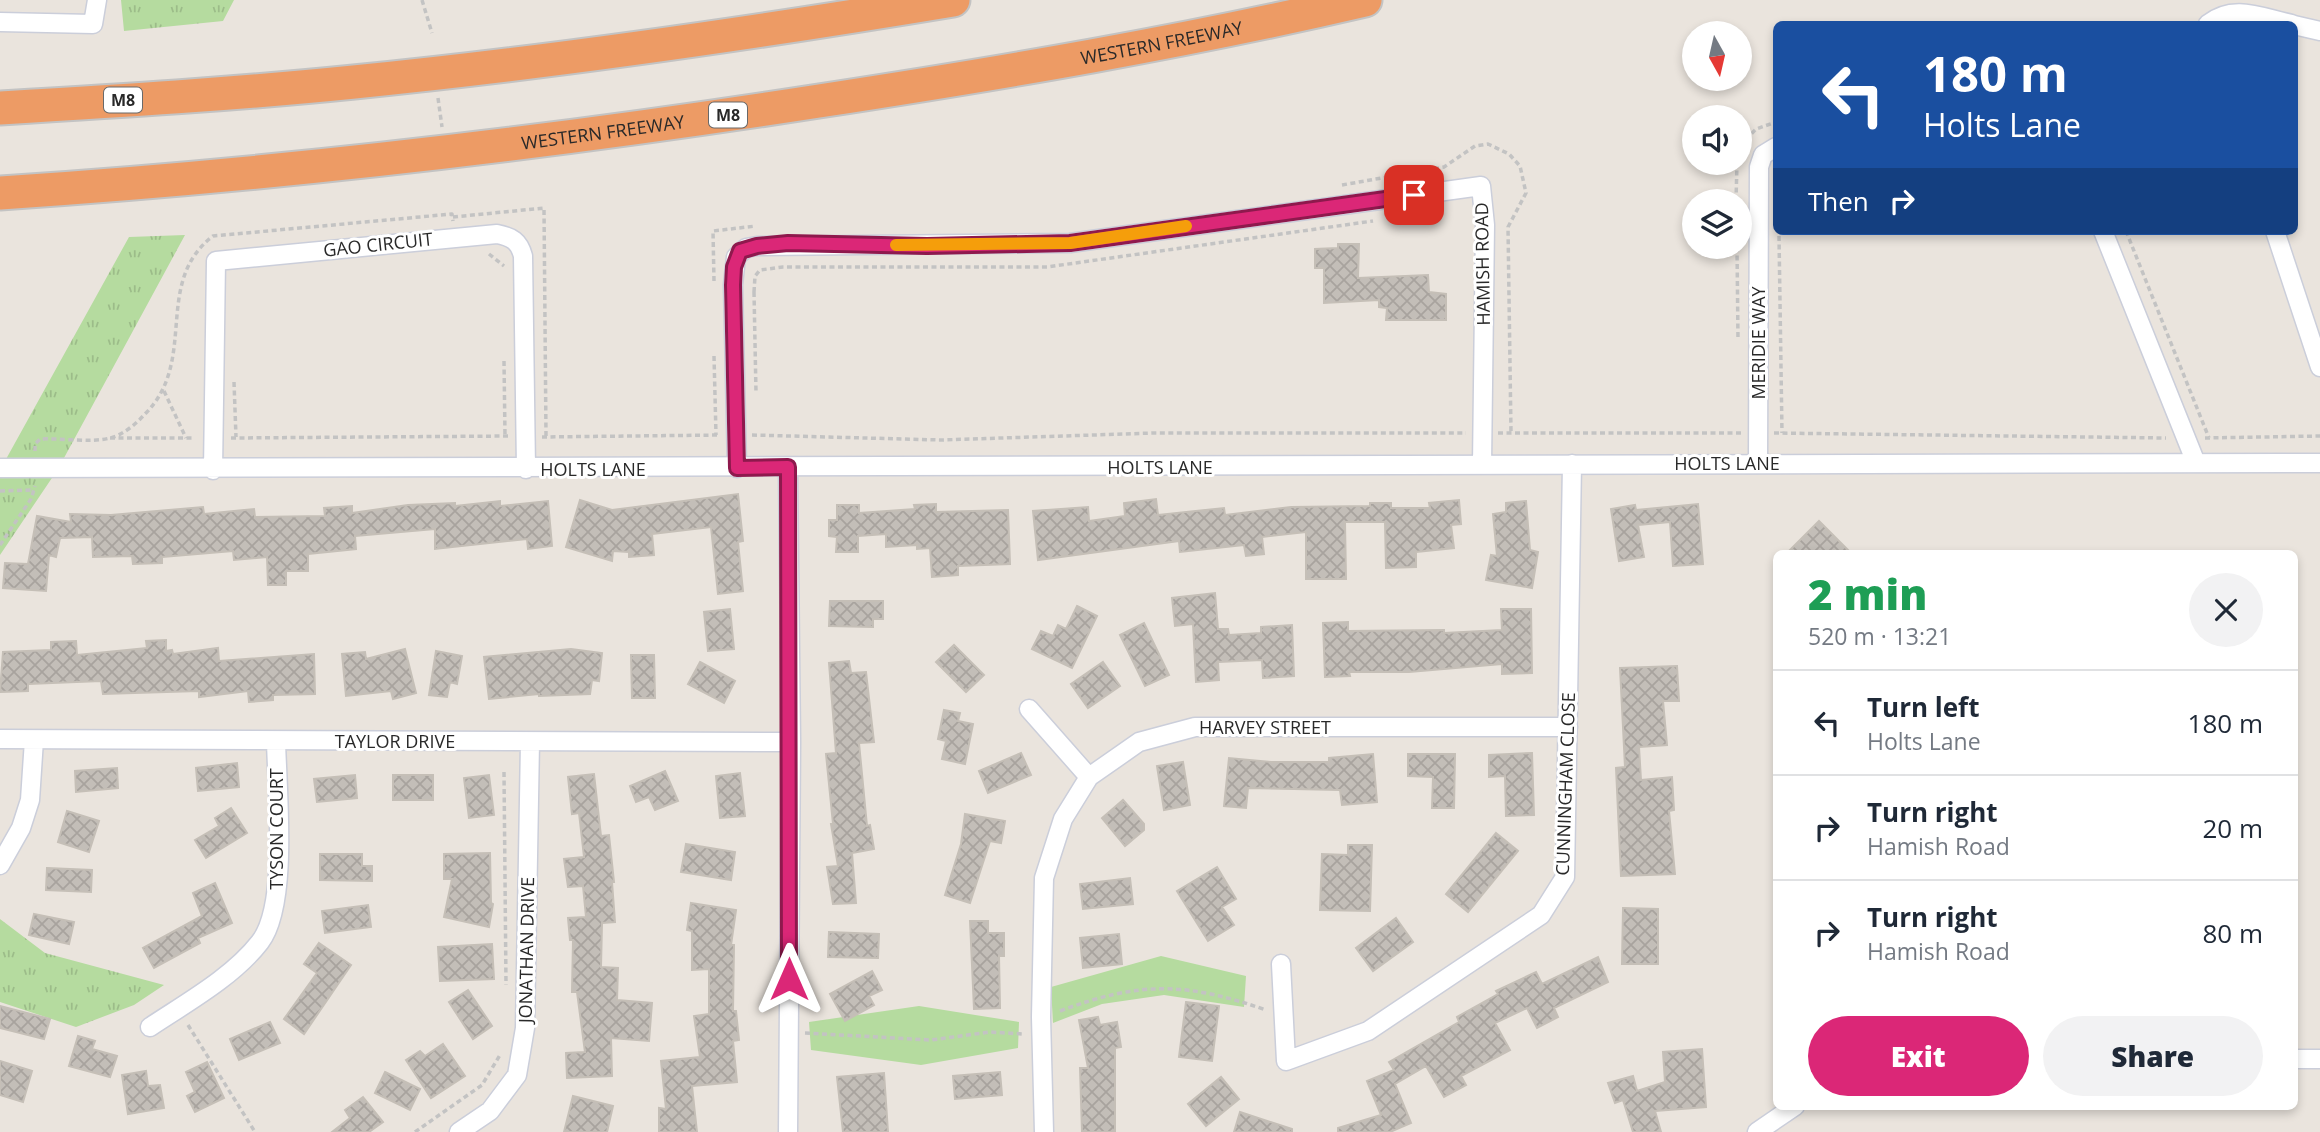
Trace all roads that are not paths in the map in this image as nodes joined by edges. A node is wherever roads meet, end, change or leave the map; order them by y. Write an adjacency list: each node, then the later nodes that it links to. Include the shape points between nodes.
1 (96, 0): 6 (street, via 93,24)
2 (953, 0): 10 (highway, M8, via 614,52)
3 (1365, 0): 13 (highway, WESTERN FREEWAY / M8, via 1059,61 599,134)
4 (2212, 21): 5 (street, via 2221,14 2242,13)
5 (2276, 21)
6 (0, 22)
7 (2298, 26): 8 (street)
8 (2320, 31)
9 (0, 89): 10 (highway)
10 (245, 92): 11 (highway, M8)
11 (0, 108)
12 (1773, 149): 19 (street, MERIDIE WAY, via 1763,155 1759,167)
13 (85, 188): 14 (highway, WESTERN FREEWAY / M8); 15 (highway)
14 (0, 193)
15 (0, 201)
16 (2105, 235): 20 (street)
17 (2276, 235): 18 (street)
18 (2320, 367)
19 (1758, 463): 20 (street, HOLTS LANE); 22 (street, HOLTS LANE)
20 (2196, 463): 21 (street, HOLTS LANE)
21 (2320, 463)
22 (1572, 464): 23 (street, HOLTS LANE); 30 (street, CUNNINGHAM CLOSE)
23 (1482, 465): 24 (street, HOLTS LANE); 26 (street, HAMISH ROAD, via 1485,225 1480,186 1070,243 788,243 746,248 736,257 733,285)
24 (788, 467): 26 (street, HOLTS LANE); 35 (street)
25 (0, 468): 28 (street, HOLTS LANE)
26 (737, 468): 27 (street, HOLTS LANE)
27 (526, 469): 28 (street, HOLTS LANE); 28 (street, GAO CIRCUIT, via 523,256 511,237 497,234 216,261)
28 (213, 470)
29 (1029, 709): 36 (street)
30 (1568, 727): 36 (street, HARVEY STREET, via 1195,727 1139,742); 38 (street, CUNNINGHAM CLOSE, via 1565,877 1541,915 1368,1031 1286,1061)
31 (0, 738): 32 (street, TAYLOR DRIVE)
32 (34, 740): 33 (street, TAYLOR DRIVE); 37 (street, via 30,800 21,828)
33 (276, 741): 34 (street, TAYLOR DRIVE); 39 (street, TYSON COURT, via 277,890 271,920 260,942 233,968)
34 (530, 742): 35 (street, TAYLOR DRIVE); 43 (street, JONATHAN DRIVE, via 525,1028 517,1075 491,1111)
35 (791, 742): 44 (street)
36 (1089, 777): 45 (street, HARVEY STREET, via 1063,819 1044,878)
37 (0, 865)
38 (1281, 964)
39 (150, 1027)
40 (2298, 1059): 41 (street)
41 (2320, 1059)
42 (1789, 1110): 46 (street)
43 (459, 1132)
44 (788, 1132)
45 (1044, 1132)
46 (1757, 1132)

